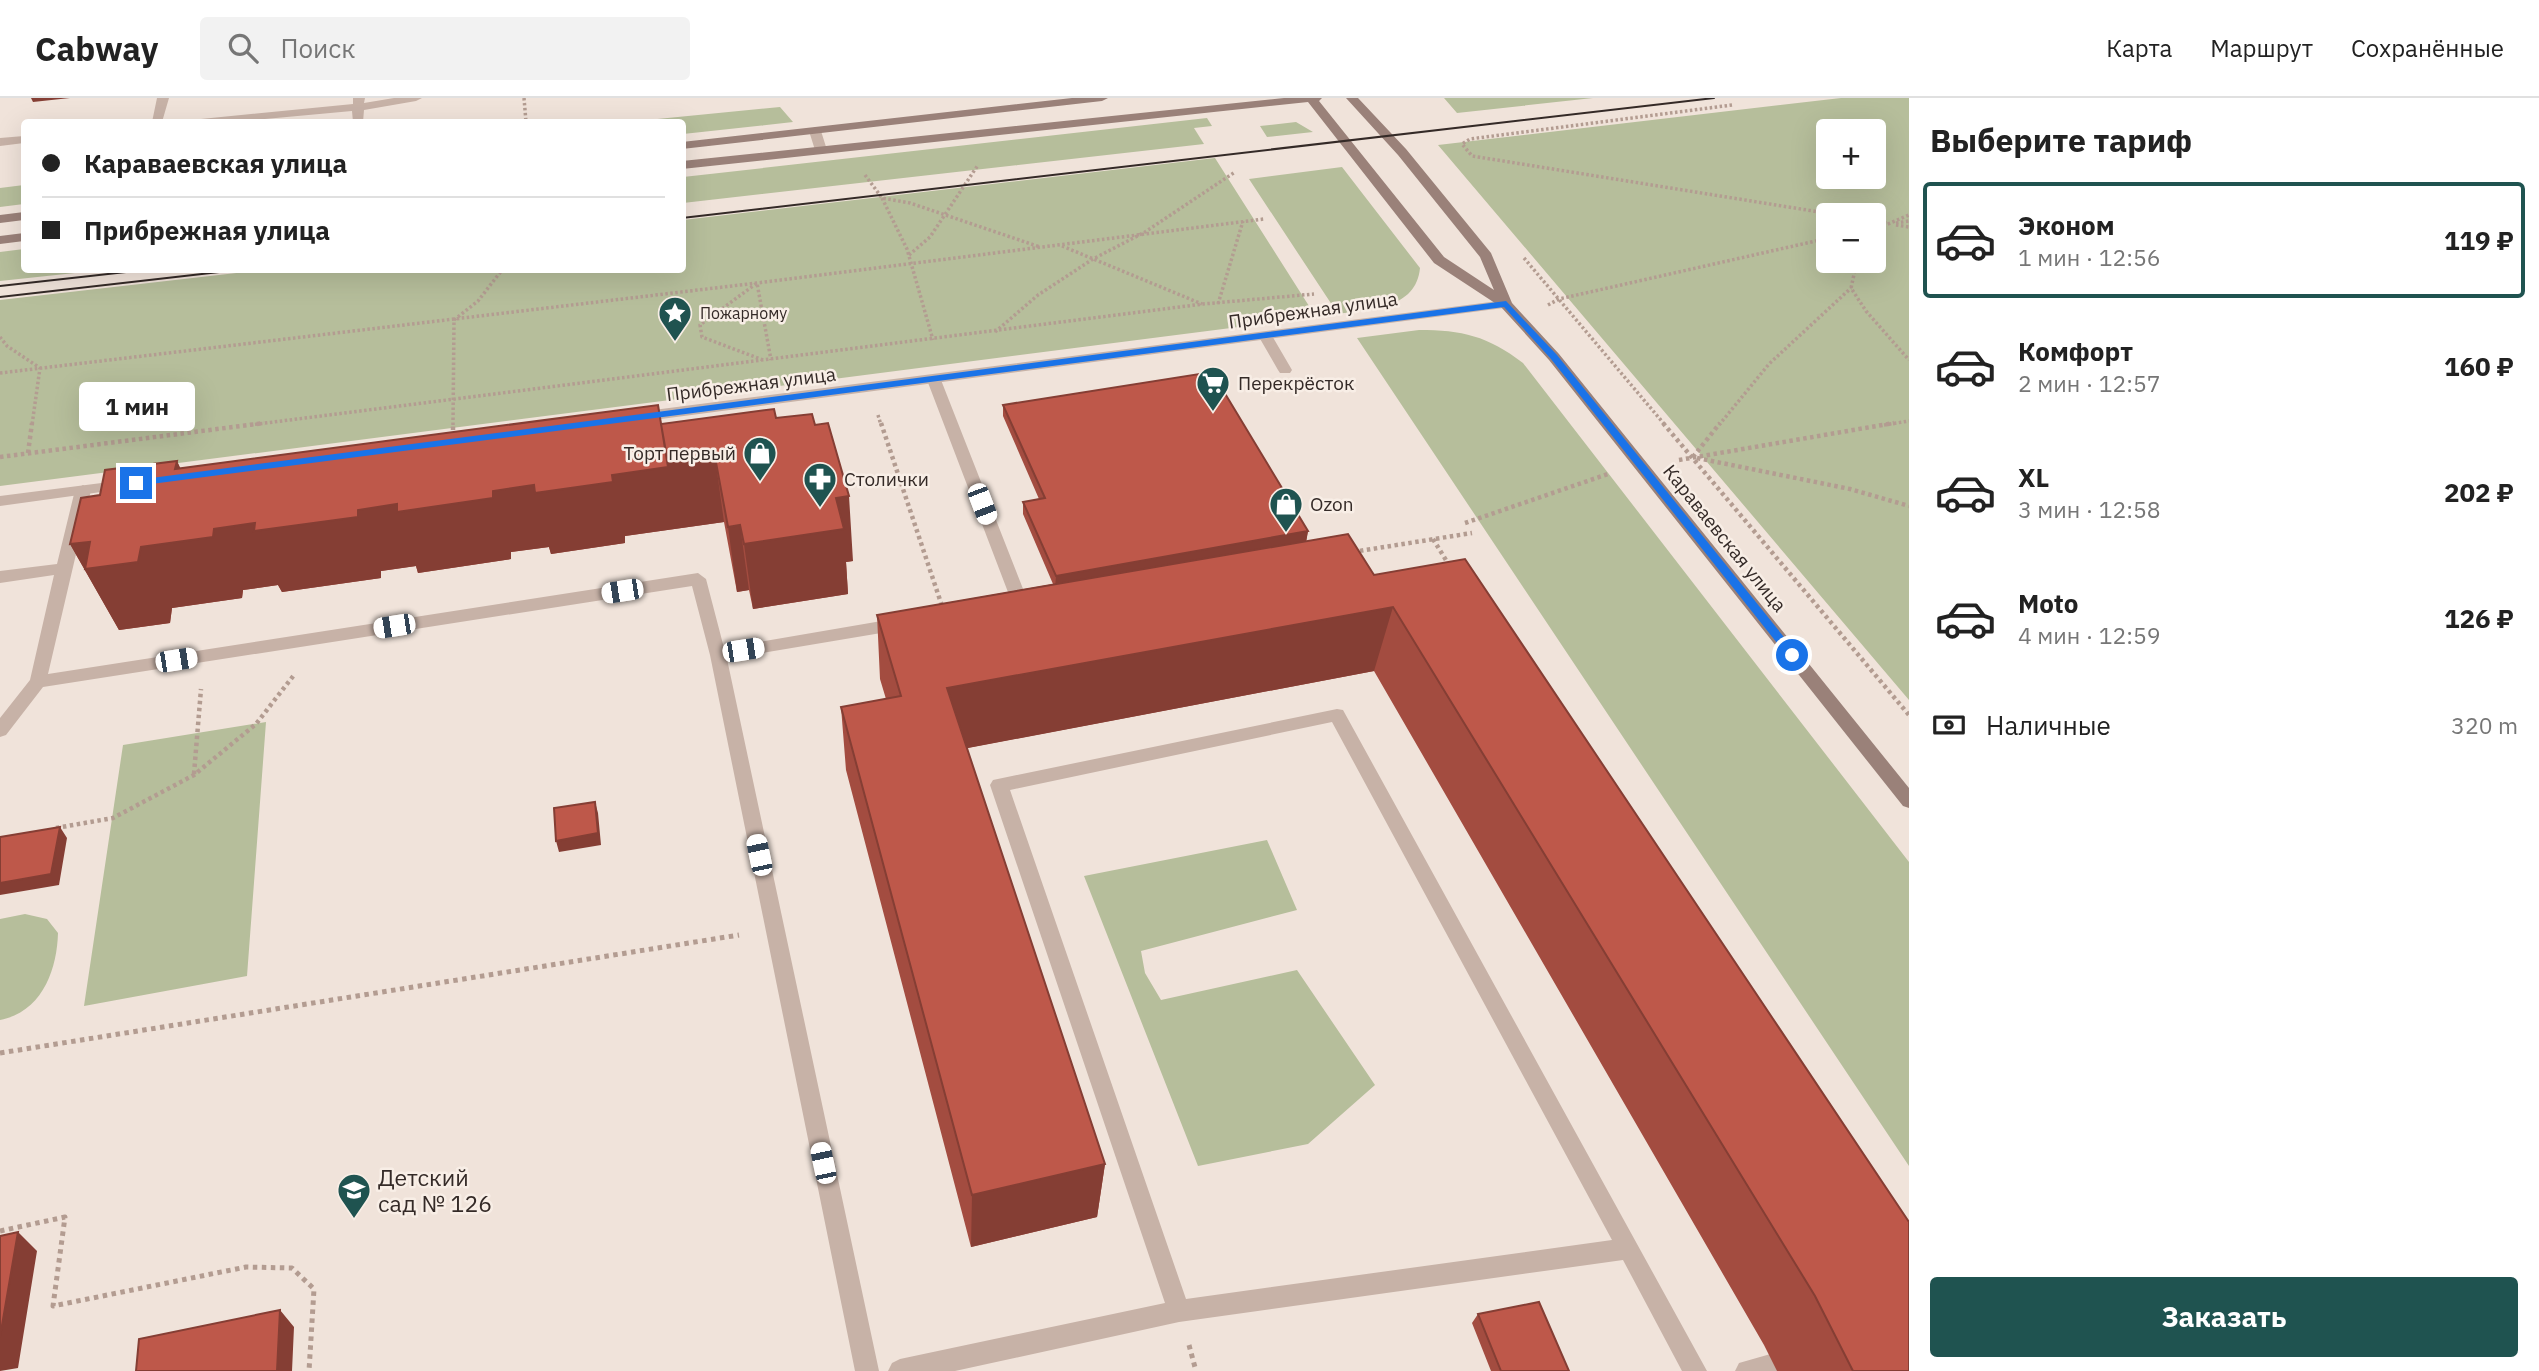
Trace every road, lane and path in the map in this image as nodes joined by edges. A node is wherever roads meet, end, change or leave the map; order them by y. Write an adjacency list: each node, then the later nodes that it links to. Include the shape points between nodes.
1 (163, 98): 10 (street)
2 (416, 98): 8 (street)
3 (524, 98): 12 (path)
4 (1102, 98): 13 (street)
5 (1311, 98): 6 (street); 17 (street); 53 (street, Караваевская улица, via 1439,260)
6 (1317, 98)
7 (1352, 98): 53 (street, Караваевская улица, via 1486,256)
8 (359, 102): 11 (street)
9 (1732, 105): 23 (path, via 1470,139 1462,144 1472,156)
10 (158, 119)
11 (225, 119)
12 (526, 119)
13 (814, 131): 16 (street); 17 (street)
14 (21, 140): 15 (street)
15 (0, 142)
16 (686, 146)
17 (821, 150): 19 (street)
18 (981, 158): 24 (path)
19 (686, 165)
20 (861, 172): 22 (path)
21 (1235, 172): 35 (path)
22 (883, 198): 24 (path); 42 (path)
23 (1816, 211)
24 (943, 215): 40 (path); 42 (path, via 930,237)
25 (1909, 215): 32 (path)
26 (21, 216): 27 (street)
27 (0, 219)
28 (1264, 219): 29 (path)
29 (1243, 221): 35 (path); 51 (path)
30 (1909, 221): 32 (path)
31 (1886, 223): 32 (path)
32 (1890, 224): 33 (path); 34 (path)
33 (1886, 225)
34 (1909, 227)
35 (1145, 232): 39 (path); 43 (path)
36 (21, 237): 37 (street)
37 (0, 240)
38 (1816, 241): 50 (path)
39 (1059, 245): 40 (path); 43 (path)
40 (1041, 248): 44 (path)
41 (1516, 249): 50 (path)
42 (909, 255): 44 (path)
43 (1093, 259): 52 (path); 55 (path)
44 (911, 264): 47 (path); 58 (path)
45 (500, 273): 54 (path, via 478,301)
46 (1854, 273): 48 (path)
47 (757, 283): 54 (path); 60 (path, via 699,325 702,337); 61 (path)
48 (1851, 288): 62 (path); 74 (path, via 1769,364)
49 (1314, 294): 51 (path)
50 (1559, 299): 74 (path)
51 (1217, 303): 52 (path); 59 (path)
52 (1203, 304): 55 (path)
53 (1506, 304): 57 (street, Прибрежная улица); 96 (street, Караваевская улица, via 1554,357)
54 (454, 320): 63 (path); 67 (path)
55 (994, 332): 58 (path)
56 (0, 337): 63 (path)
57 (1266, 337): 59 (street, Прибрежная улица); 64 (street)
58 (933, 340): 61 (path)
59 (1230, 341): 66 (street, Прибрежная улица)
60 (765, 360): 61 (path); 67 (path)
61 (771, 360)
62 (1909, 360)
63 (40, 368): 65 (path); 72 (path)
64 (1285, 370)
65 (0, 373)
66 (934, 380): 69 (street, Прибрежная улица); 87 (street, via 1021,604)
67 (455, 399): 71 (path); 72 (path)
68 (877, 412): 88 (path)
69 (618, 420)
70 (1909, 421): 74 (path)
71 (453, 441)
72 (28, 453): 73 (path)
73 (0, 457)
74 (1693, 457): 79 (path, via 1850,489); 93 (path)
75 (1606, 474): 80 (path)
76 (138, 483): 77 (street)
77 (83, 490): 78 (street); 84 (street)
78 (0, 501)
79 (1909, 506)
80 (1465, 523)
81 (1472, 533): 82 (path)
82 (1433, 539): 83 (path); 85 (path)
83 (1350, 552)
84 (64, 568): 86 (street); 92 (street)
85 (1455, 574)
86 (0, 577)
87 (996, 608)
88 (946, 616): 90 (street)
89 (324, 637): 90 (street, via 698,579); 91 (street); 95 (path, via 256,724)
90 (718, 655): 98 (street)
91 (203, 656): 92 (street); 95 (path)
92 (38, 682): 94 (street)
93 (1909, 715)
94 (0, 730)
95 (194, 775): 97 (path, via 113,818)
96 (1909, 801)
97 (50, 829)
98 (775, 929): 99 (path); 105 (street)
99 (0, 1053)
100 (0, 1230): 104 (path, via 65,1217 53,1306 246,1267 292,1268 314,1289)
101 (1627, 1249): 102 (street); 102 (street, via 1337,715 999,785); 107 (street)
102 (1179, 1311): 106 (street)
103 (1774, 1365): 108 (street)
104 (309, 1371)
105 (867, 1371)
106 (900, 1371)
107 (1695, 1371)
108 (1746, 1371)

